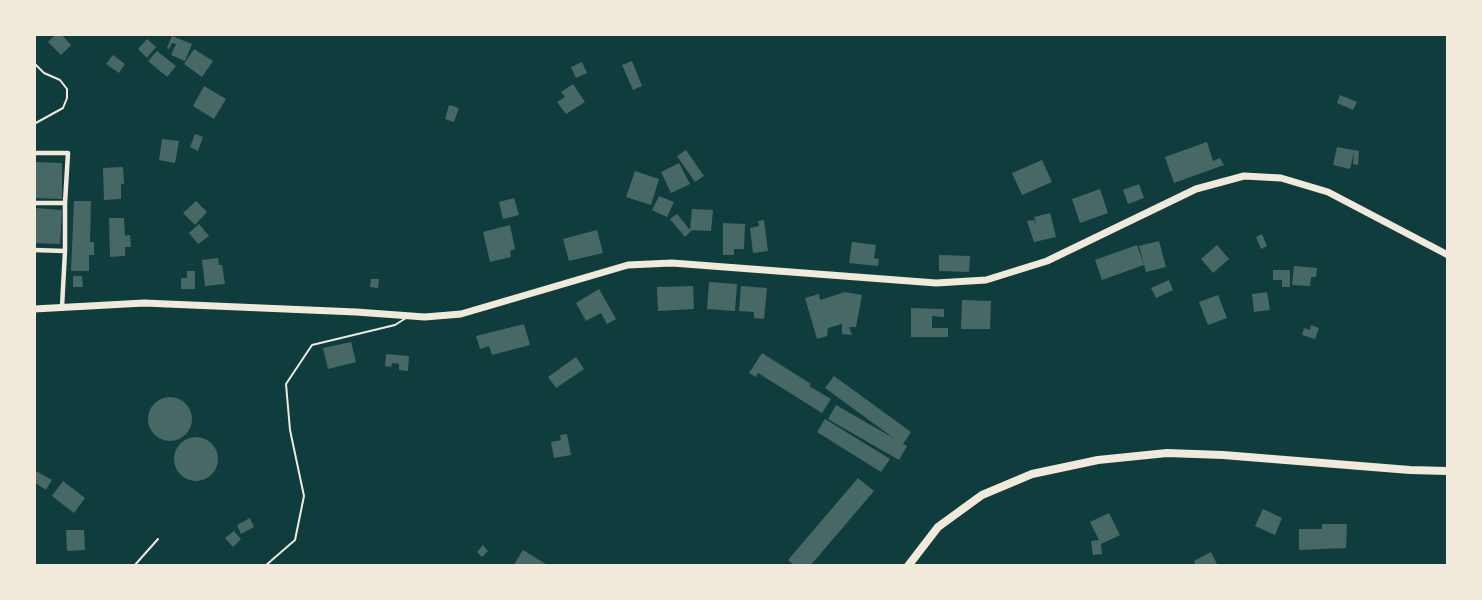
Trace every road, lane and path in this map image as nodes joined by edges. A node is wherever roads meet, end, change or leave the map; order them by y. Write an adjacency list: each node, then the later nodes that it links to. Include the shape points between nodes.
1 (34, 63): 2 (lane, via 60,80 67,89 67,98 63,108)
2 (34, 124)
3 (34, 153): 5 (street, via 68,153)
4 (34, 203): 5 (street)
5 (65, 203): 7 (street)
6 (34, 250): 7 (street)
7 (65, 251): 9 (street)
8 (1448, 255): 11 (main road, via 1328,192 1281,178 1244,176 1196,189 1047,261 986,280 936,284 672,263 628,265 461,314)
9 (62, 307): 10 (main road); 11 (main road, via 144,303)
10 (34, 309)
11 (409, 316): 15 (lane, via 395,325 312,345 286,384 290,429 304,496 295,540)
12 (1448, 471): 16 (main road, via 1201,454 1098,460 1032,474 982,495 938,527)
13 (158, 539): 14 (lane)
14 (134, 566)
15 (265, 566)
16 (908, 566)

